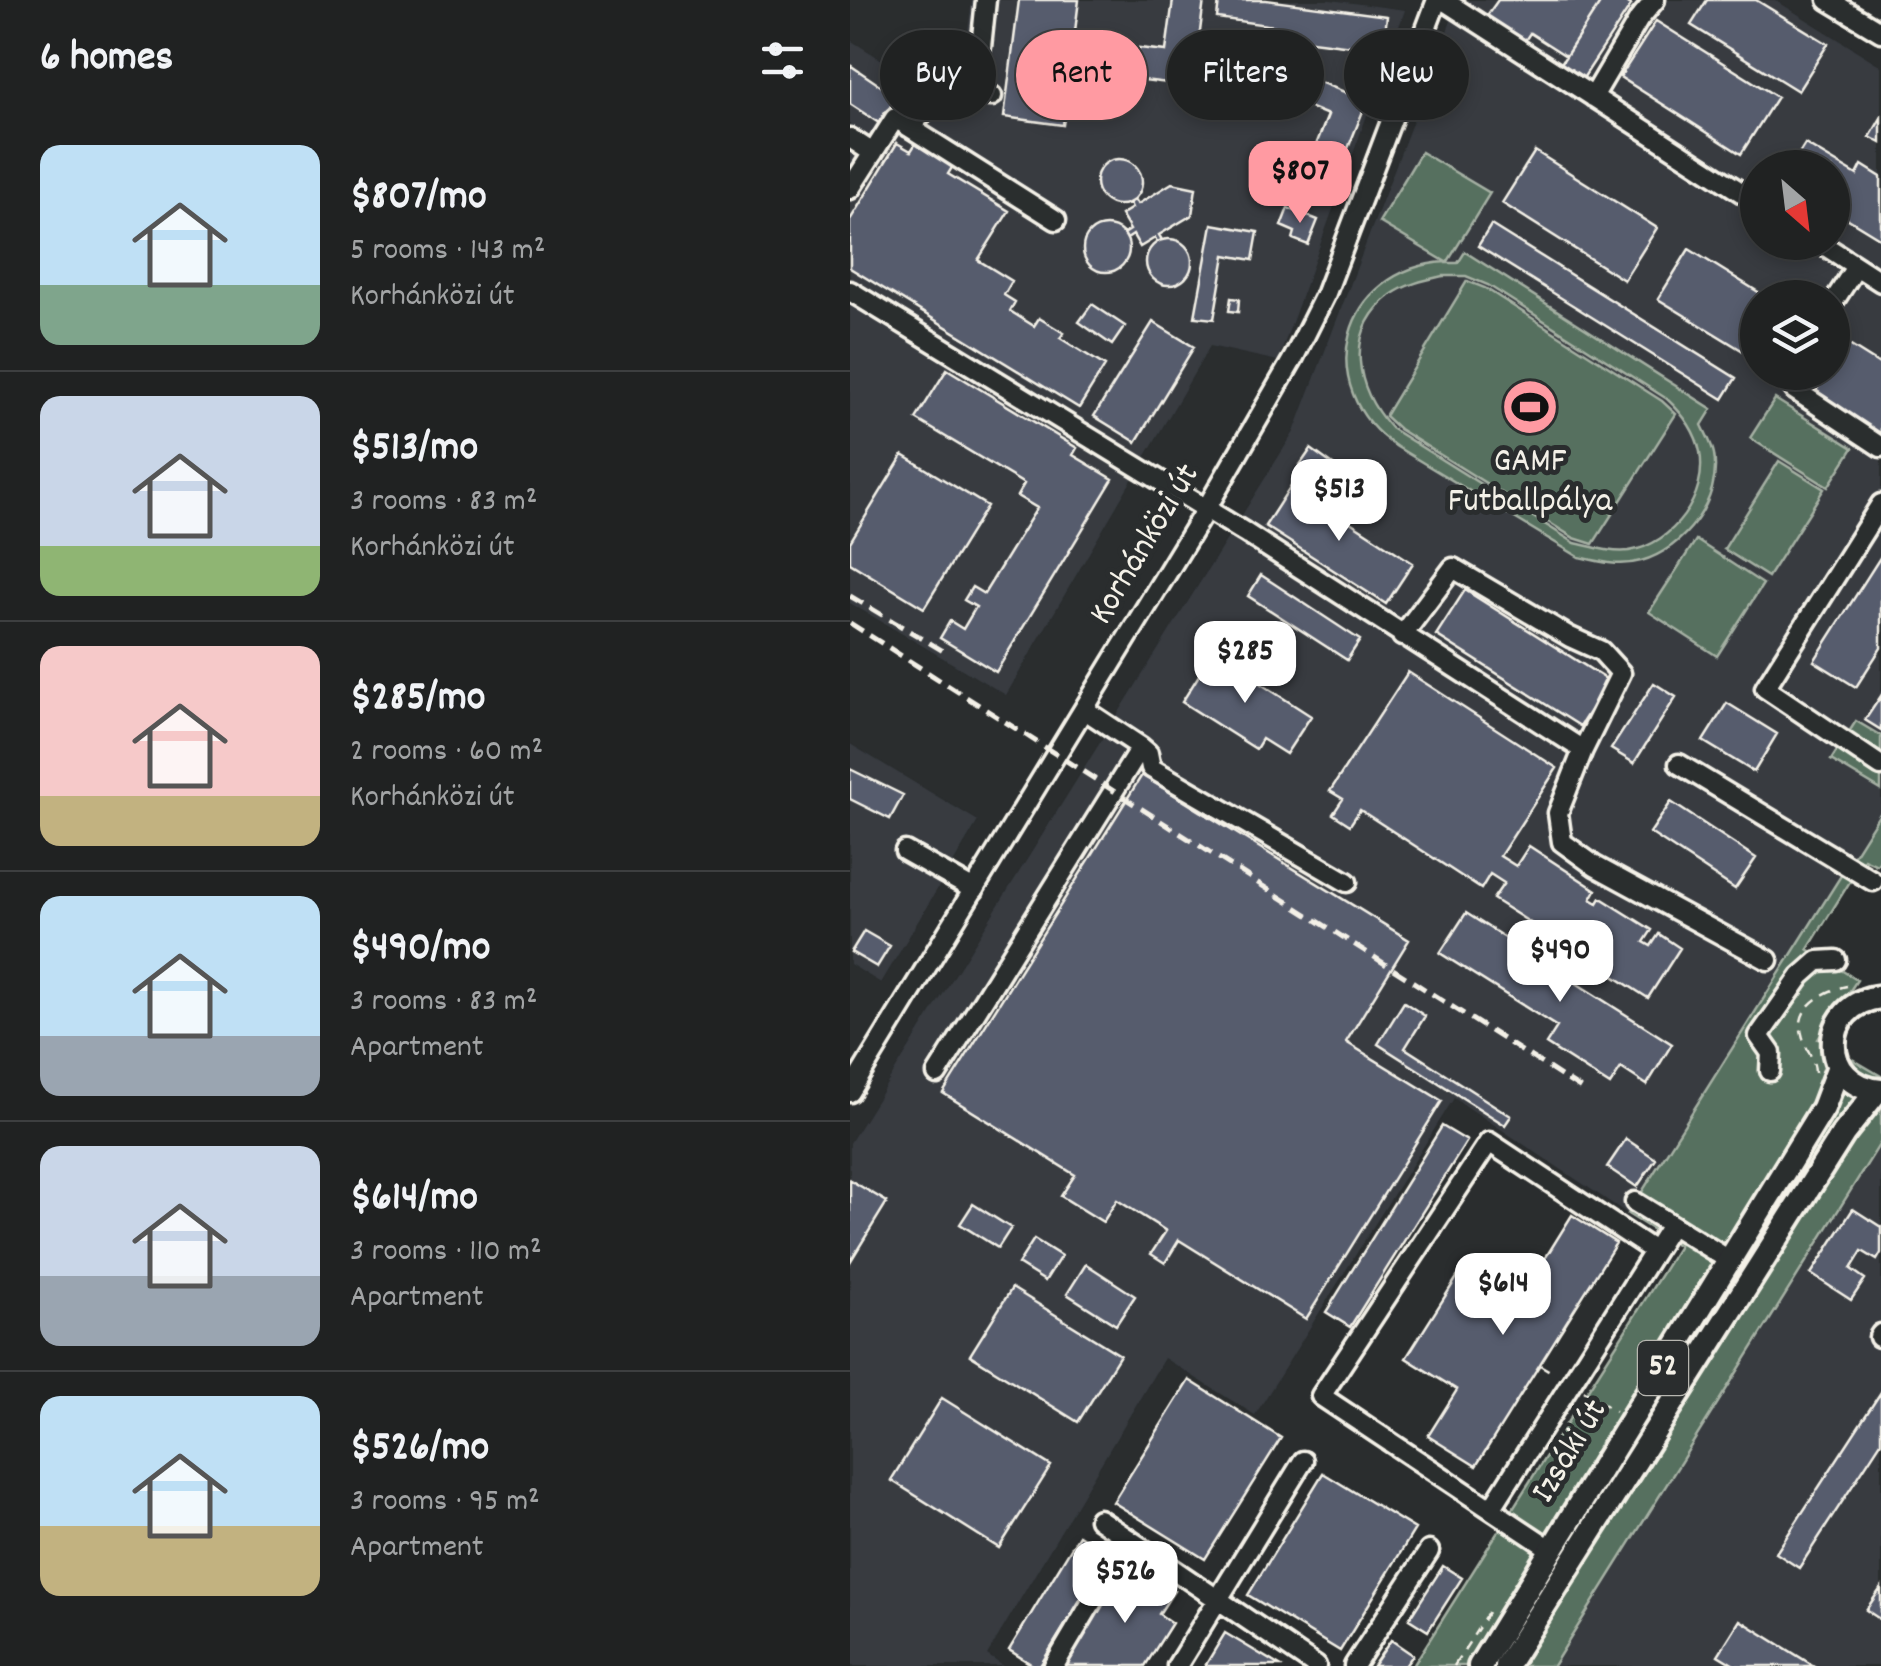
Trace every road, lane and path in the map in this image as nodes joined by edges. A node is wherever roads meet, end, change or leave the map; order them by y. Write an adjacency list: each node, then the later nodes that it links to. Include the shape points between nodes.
1 (986, 0): 5 (street)
2 (1828, 0): 6 (street)
3 (1446, 3): 7 (street); 23 (street, Korhánközi út, via 1326,294)
4 (1659, 3): 7 (street, via 1639,19)
5 (983, 30)
6 (1881, 32)
7 (1593, 96): 13 (street)
8 (916, 120): 9 (street)
9 (909, 127): 11 (street, via 896,118); 14 (street)
10 (850, 138): 11 (street)
11 (873, 153): 12 (street)
12 (850, 189)
13 (1740, 191)
14 (1056, 220)
15 (1846, 260): 16 (street)
16 (1856, 267): 17 (street); 18 (street)
17 (1848, 280)
18 (1881, 282)
19 (850, 291): 23 (street)
20 (1795, 390): 21 (street)
21 (1881, 447)
22 (1881, 504): 29 (street, via 1765,688)
23 (1206, 510): 24 (street); 25 (street, Korhánközi út)
24 (1402, 636): 27 (street); 27 (street, via 1453,568 1600,650 1621,673)
25 (1085, 710): 26 (street); 33 (street, Korhánközi út)
26 (1141, 748): 32 (street, via 1150,768); 40 (street)
27 (1583, 750): 35 (street, via 1558,813 1562,842)
28 (1679, 764): 31 (street)
29 (1881, 766)
30 (906, 851): 33 (street)
31 (1874, 881)
32 (1346, 882)
33 (974, 890): 43 (street, Korhánközi út)
34 (1826, 956): 39 (street, via 1801,976 1759,1036 1771,1052)
35 (1768, 960)
36 (1858, 984): 41 (path, via 1822,992 1803,1013)
37 (1881, 997): 38 (main road, Izsáki út, via 1856,1004 1840,1020 1833,1043)
38 (1839, 1066): 42 (main road, via 1851,1081); 47 (main road, Izsáki út / 52, via 1823,1108)
39 (1770, 1072)
40 (937, 1074)
41 (1815, 1079)
42 (1879, 1091): 64 (main road, Izsáki út / 52, via 1843,1134)
43 (850, 1092)
44 (1635, 1202): 45 (street)
45 (1672, 1225): 46 (street); 47 (street)
46 (1654, 1251): 51 (street); 51 (street, via 1489,1142 1322,1396)
47 (1729, 1260): 55 (main road, Izsáki út / 52)
48 (1586, 1393): 49 (path)
49 (1619, 1414)
50 (1303, 1461): 56 (street)
51 (1491, 1509): 55 (street)
52 (1099, 1519): 53 (street)
53 (1129, 1540): 56 (street); 58 (street)
54 (1428, 1550): 61 (street)
55 (1552, 1550): 63 (main road, Izsáki út / 52)
56 (1218, 1600): 59 (street); 60 (street)
57 (1495, 1602): 62 (path)
58 (1054, 1666)
59 (1177, 1666)
60 (1316, 1666)
61 (1354, 1666)
62 (1454, 1666)
63 (1480, 1666)
64 (1506, 1666)

